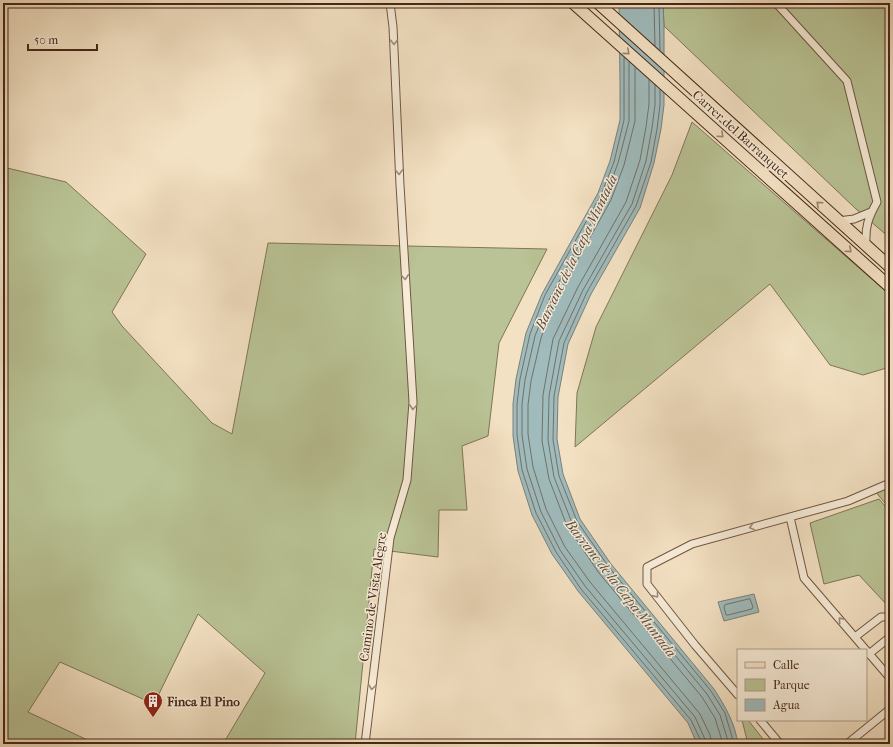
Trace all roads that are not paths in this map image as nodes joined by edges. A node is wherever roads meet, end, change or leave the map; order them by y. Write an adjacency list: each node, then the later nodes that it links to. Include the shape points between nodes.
1 (390, 3): 22 (street, Camino de Vista Alegre, one-way to 22, via 394,27 413,402 407,480 390,538)
2 (573, 3): 9 (main road, Carrer del Barranquet, one-way to 9)
3 (598, 3): 6 (main road, Carrer del Barranquet, one-way to 3)
4 (776, 3): 5 (street, via 847,81 878,202)
5 (871, 212): 6 (street, via 854,219); 7 (street, via 865,230)
6 (838, 221): 7 (main road, Carrer del Barranquet)
7 (866, 246): 8 (main road, Carrer del Barranquet)
8 (890, 267)
9 (890, 287)
10 (890, 483): 11 (street, via 848,501)
11 (790, 517): 13 (street, one-way to 11, via 804,578); 19 (street, one-way to 19, via 692,544 647,567 647,584)
12 (890, 618): 13 (street, via 881,617)
13 (855, 637): 15 (street)
14 (890, 637): 17 (street)
15 (865, 649)
16 (867, 652): 17 (street)
17 (869, 654): 18 (street)
18 (890, 678)
19 (737, 693)
20 (890, 709): 24 (street)
21 (761, 721): 23 (street)
22 (365, 744)
23 (780, 744)
24 (847, 744)

